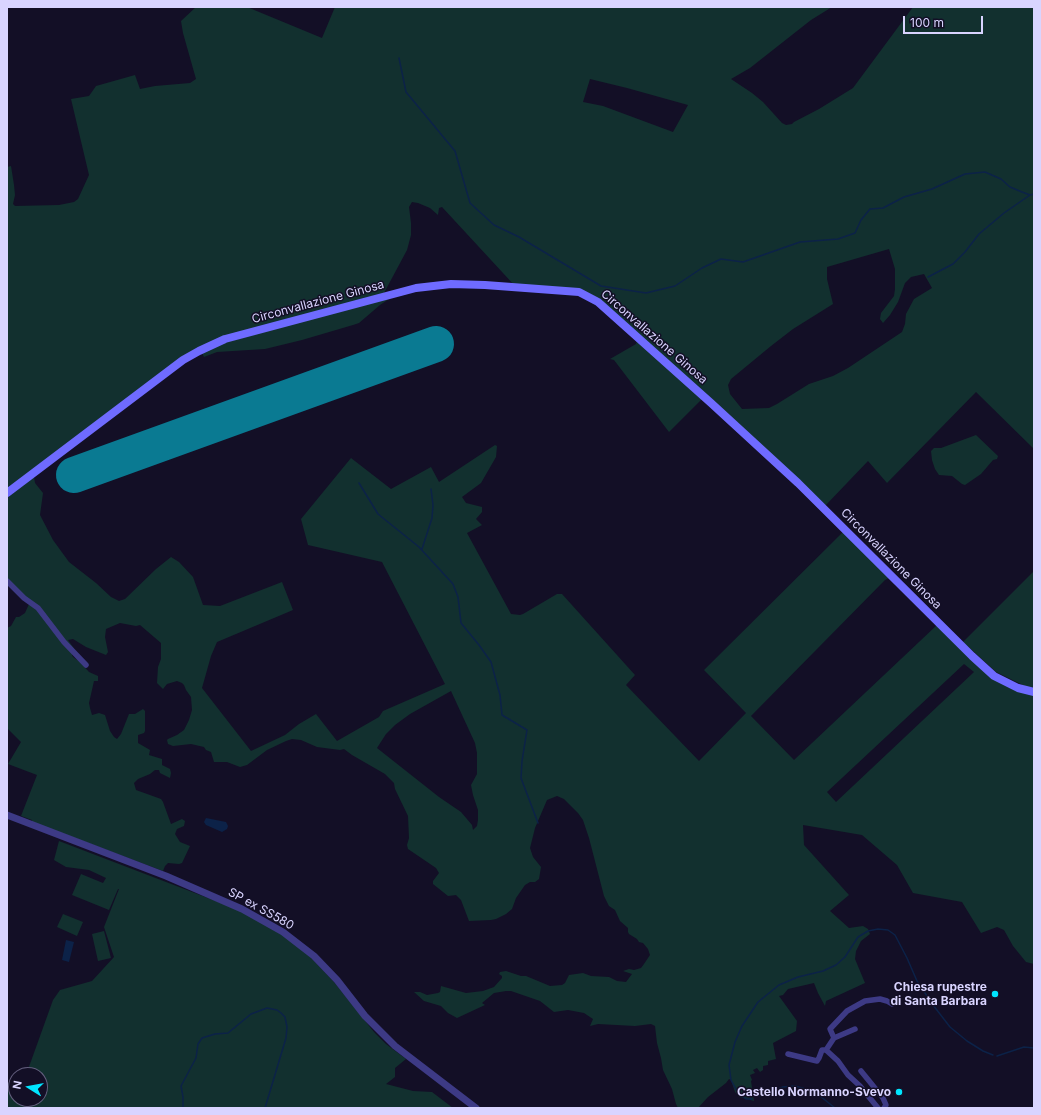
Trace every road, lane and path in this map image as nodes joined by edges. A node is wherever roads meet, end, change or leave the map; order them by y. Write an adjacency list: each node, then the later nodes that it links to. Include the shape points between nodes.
1 (7, 493): 4 (main road, Circonvallazione Ginosa, via 183,360 225,339 416,288 451,284 579,292 598,302 711,403 792,478 994,676 1018,688)
2 (7, 581): 3 (street, via 38,608 64,642)
3 (86, 665)
4 (1034, 692)
5 (7, 816): 12 (street, SP ex SS580, via 166,876 242,909 283,932 314,956 365,1016 395,1046)
6 (892, 1004): 8 (street, via 880,1000 865,1001 847,1011 830,1029)
7 (855, 1029): 8 (street)
8 (834, 1038): 9 (street)
9 (826, 1050): 10 (street, via 822,1050 817,1060); 13 (street)
10 (788, 1054)
11 (861, 1071): 14 (street, via 883,1098 886,1105)
12 (476, 1108)
13 (878, 1108)
14 (884, 1108)

